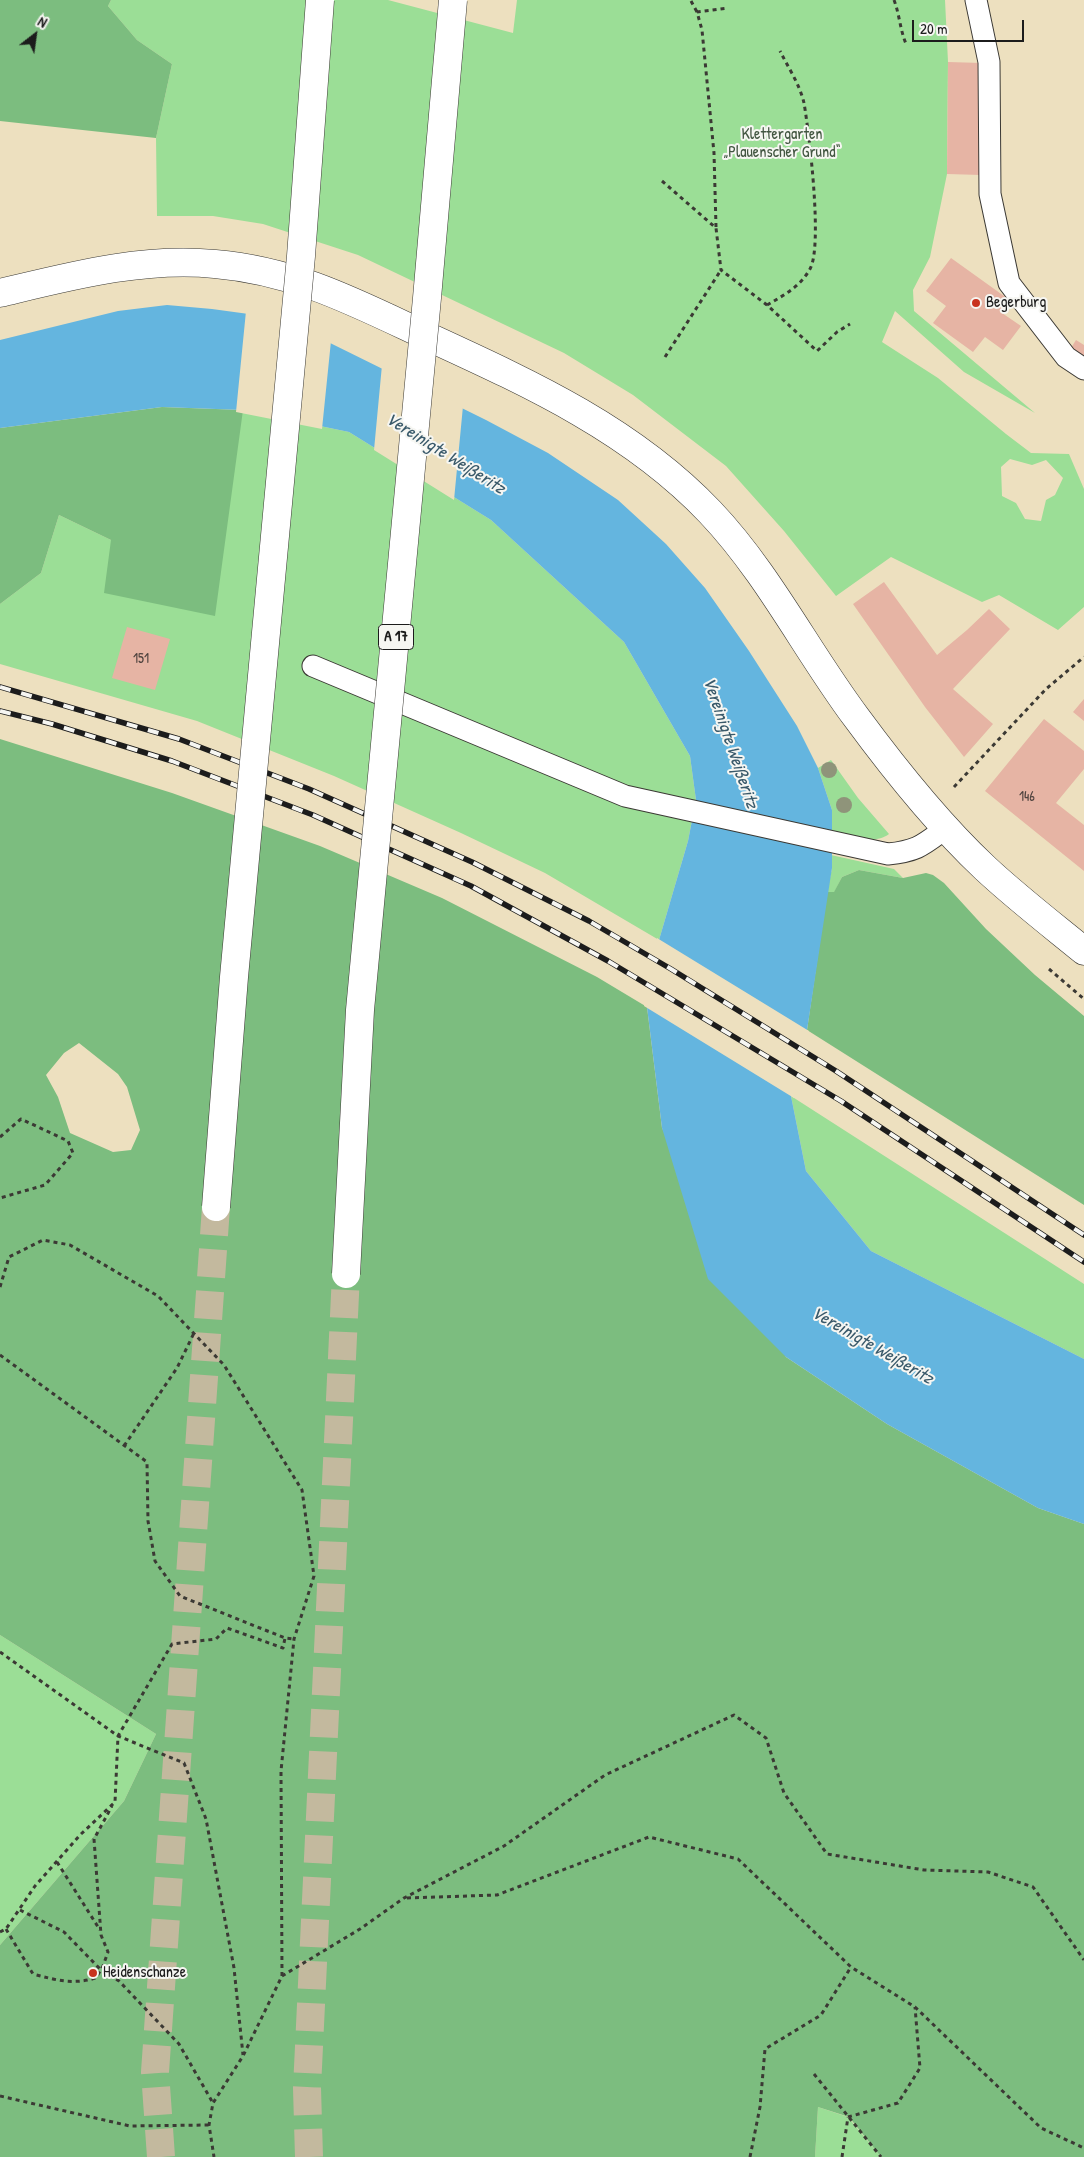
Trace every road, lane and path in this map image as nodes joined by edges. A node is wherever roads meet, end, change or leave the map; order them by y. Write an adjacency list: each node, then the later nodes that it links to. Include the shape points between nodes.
1 (320, 0): 26 (main road, bridge, via 302,246 234,977)
2 (453, 0): 27 (main road, A 17, bridge, via 360,1010)
3 (894, 0): 8 (path)
4 (976, 0): 17 (lane, via 989,62 990,194 1009,283 1066,357)
5 (691, 1): 7 (path)
6 (728, 8): 7 (path)
7 (698, 12): 11 (path, via 713,145)
8 (906, 46)
9 (780, 51): 14 (path, via 803,101 814,183 816,242 811,267 796,288)
10 (662, 181): 11 (path)
11 (716, 228): 12 (path)
12 (721, 270): 14 (path); 16 (path)
13 (0, 293): 20 (main road, via 110,268 162,262 217,264 279,274 331,291 591,417 640,450 712,514 776,595 854,715)
14 (767, 305): 15 (path, via 817,351)
15 (850, 324)
16 (665, 357)
17 (1084, 369)
18 (1084, 657): 20 (path, via 1046,689 960,782)
19 (313, 666): 20 (lane, via 626,796 888,854 920,847)
20 (938, 818): 21 (main road, via 985,868)
21 (1084, 951)
22 (1042, 963): 23 (path)
23 (1084, 999)
24 (0, 1136): 25 (path, via 21,1119 68,1141 73,1153 45,1185)
25 (0, 1198)
26 (216, 1207)
27 (346, 1274)
28 (0, 1287): 29 (path, via 9,1257 43,1240 70,1245 158,1296)
29 (194, 1333): 31 (path, via 177,1368); 33 (path, via 224,1365 302,1490 314,1576)
30 (0, 1356): 31 (path)
31 (124, 1446): 32 (path, via 147,1462 148,1521 155,1561 180,1596)
32 (285, 1638): 33 (path); 35 (path, via 283,1648 227,1628 216,1639 172,1644)
33 (294, 1639): 46 (path, via 281,1771)
34 (0, 1652): 35 (path)
35 (118, 1736): 36 (path); 48 (path, via 184,1764 206,1819 234,1968)
36 (115, 1802): 37 (path); 41 (path, via 94,1839)
37 (57, 1862): 39 (path, via 35,1886); 41 (path)
38 (404, 1898): 43 (path, via 504,1846 605,1775 734,1715 766,1738 784,1793 826,1854 924,1870 988,1872 1033,1888); 44 (path, via 497,1895 648,1837 738,1859); 46 (path)
39 (20, 1910): 40 (path); 45 (path, via 64,1932)
40 (6, 1929): 42 (path); 45 (path, via 33,1974 80,1982 96,1978)
41 (101, 1930): 45 (path, via 108,1952)
42 (0, 1932)
43 (1084, 1960)
44 (851, 1967): 47 (path); 56 (path, via 821,2015 765,2049 760,2107)
45 (101, 1970): 51 (path, via 119,1981 178,2044)
46 (282, 1976): 48 (path)
47 (915, 2007): 52 (path, via 920,2068 898,2103); 54 (path, via 1041,2128)
48 (243, 2056): 51 (path)
49 (814, 2074): 52 (path)
50 (0, 2096): 53 (path, via 130,2126)
51 (213, 2103): 53 (path)
52 (848, 2117): 57 (path); 58 (path)
53 (209, 2125): 55 (path)
54 (1084, 2148)
55 (214, 2157)
56 (750, 2157)
57 (842, 2157)
58 (881, 2157)

